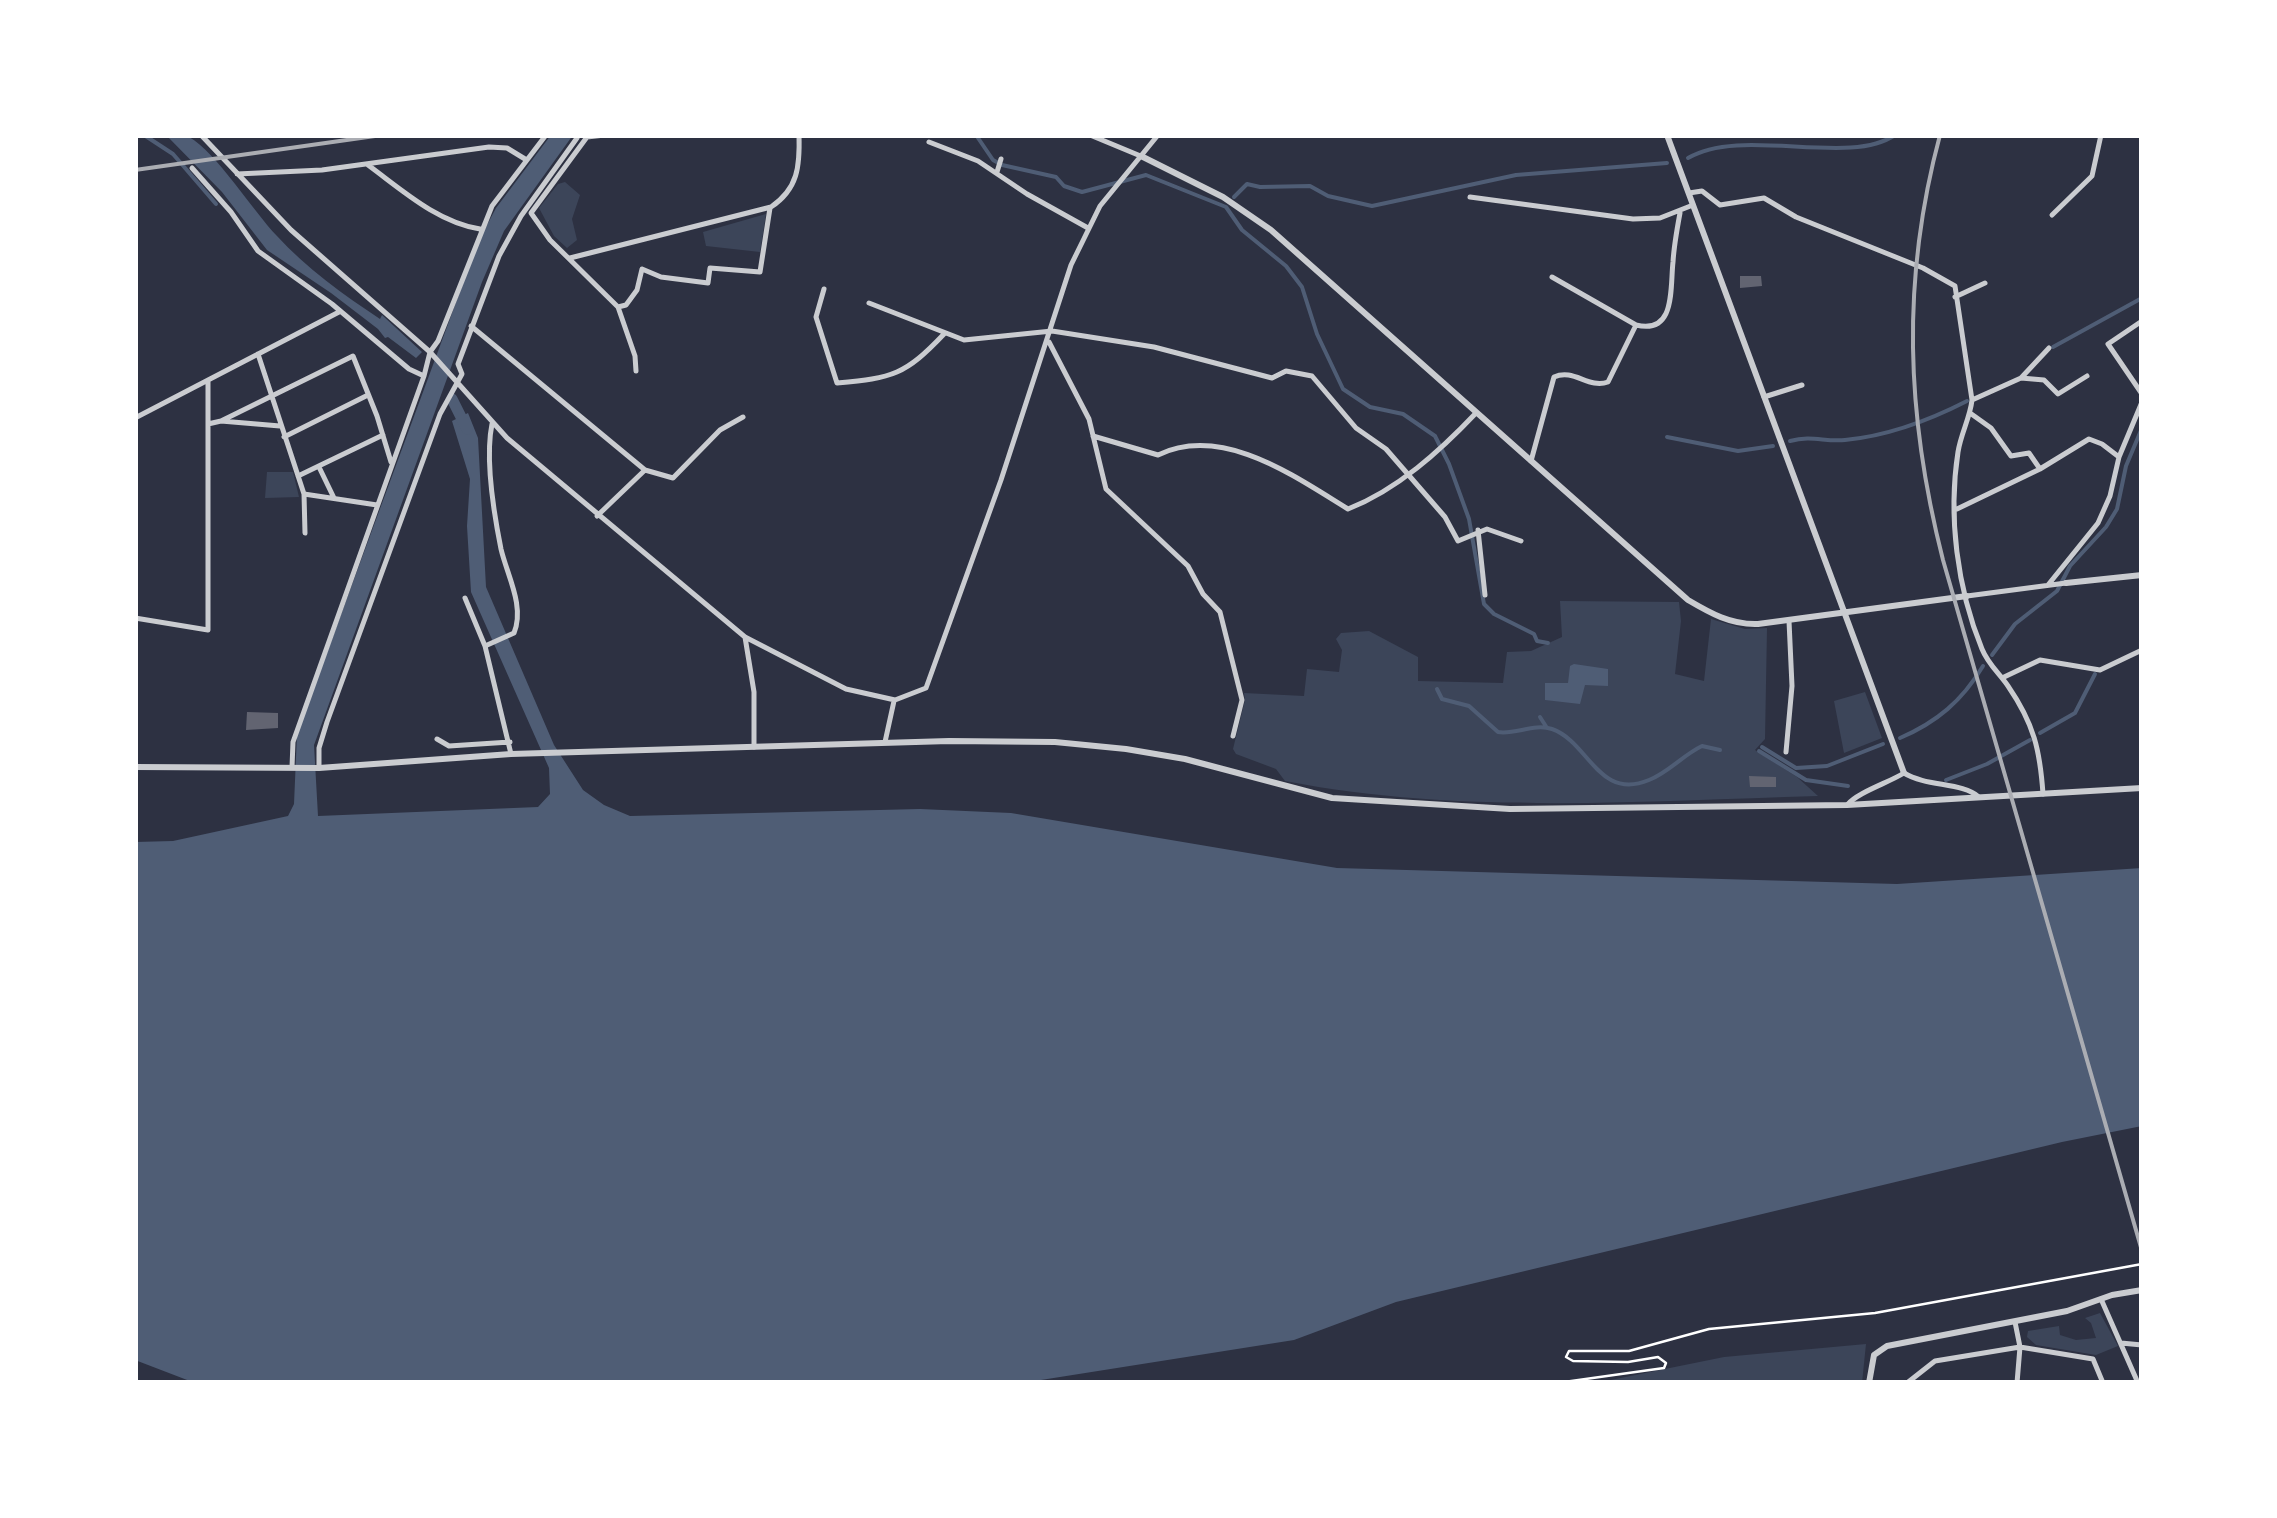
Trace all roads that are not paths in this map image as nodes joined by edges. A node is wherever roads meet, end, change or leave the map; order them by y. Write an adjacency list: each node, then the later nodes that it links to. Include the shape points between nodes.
1 (201, 135): 15 (street)
2 (546, 135): 12 (street)
3 (605, 135): 24 (street, via 588,137 531,213)
4 (798, 135): 19 (street, via 793,186)
5 (1090, 135): 11 (street)
6 (1158, 135): 11 (street)
7 (1667, 135): 16 (street)
8 (2100, 135): 21 (street, via 2092,176)
9 (577, 138): 33 (street, via 498,256)
10 (928, 142): 22 (street, via 999,166 1027,194)
11 (1143, 157): 22 (street); 54 (street, via 1270,230)
12 (526, 160): 13 (street, via 507,148 489,147); 23 (street)
13 (368, 164): 15 (street); 23 (street, via 458,226)
14 (192, 168): 31 (street, via 258,251)
15 (238, 174): 40 (street, via 291,230)
16 (1689, 193): 18 (street); 28 (street, via 1702,191 1720,204 1764,198 1941,276 1955,286)
17 (1470, 197): 20 (street, via 1632,218)
18 (1694, 205): 20 (street); 51 (street)
19 (770, 207): 24 (street); 30 (street, via 760,272 710,268 708,283 642,270 637,290)
20 (1680, 213): 34 (street, via 1670,308 1658,325)
21 (2052, 215)
22 (1088, 228): 35 (street)
23 (480, 229): 40 (street)
24 (570, 258): 30 (street)
25 (1552, 276): 34 (street)
26 (1985, 283): 28 (street)
27 (824, 289): 36 (street, via 816,317 837,383 905,370)
28 (1955, 297): 52 (street)
29 (869, 304): 36 (street)
30 (618, 307): 41 (street)
31 (340, 312): 39 (street); 42 (street)
32 (2142, 321): 48 (street, via 2108,344)
33 (471, 326): 46 (street); 70 (street)
34 (1636, 326): 66 (street, via 1608,382 1566,373 1554,377)
35 (1052, 331): 36 (street, via 964,340); 37 (street); 71 (street, via 1154,347 1272,378 1286,370 1312,376)
36 (944, 334)
37 (1048, 342): 63 (street); 94 (street, via 926,688)
38 (2049, 348): 44 (street)
39 (258, 354): 45 (street); 49 (street)
40 (432, 354): 42 (street); 46 (street)
41 (636, 371)
42 (424, 376): 67 (street)
43 (2087, 376): 44 (street, via 2058,394 2044,380)
44 (2021, 378): 52 (street)
45 (208, 380): 56 (street); 59 (street)
46 (458, 382): 60 (street); 104 (street, via 440,414 327,722)
47 (1802, 385): 51 (street)
48 (2142, 394)
49 (271, 396): 50 (street, via 353,356); 58 (street); 61 (street)
50 (368, 396): 62 (street); 64 (street)
51 (1764, 397): 87 (street)
52 (1972, 400): 55 (street)
53 (2142, 402): 65 (street)
54 (1477, 413): 66 (street); 71 (street)
55 (1970, 414): 69 (street, via 1991,428 2011,456 2029,453); 76 (street, via 1958,454)
56 (135, 418)
57 (743, 418): 70 (street, via 720,430 673,478)
58 (221, 422): 59 (street); 61 (street)
59 (208, 424): 88 (street, via 208,630)
60 (492, 424): 77 (street); 91 (street, via 488,442 501,547 518,620 514,632)
61 (280, 426): 64 (street)
62 (383, 435): 67 (street); 68 (street)
63 (1093, 436): 71 (street, via 1158,455 1178,446 1240,450 1348,509); 95 (street, via 1106,489 1188,566 1220,612 1242,700)
64 (284, 437): 72 (street)
65 (2119, 457): 69 (street, via 2089,440); 83 (street, via 2098,523)
66 (1531, 461): 89 (street, via 1688,600 1746,624)
67 (392, 464): 75 (street)
68 (320, 467): 72 (street); 74 (street)
69 (2040, 469): 76 (street)
70 (645, 470): 77 (street)
71 (1406, 475): 78 (street, via 1445,517 1458,542)
72 (298, 476): 73 (street)
73 (304, 494): 74 (street); 79 (street)
74 (334, 498): 75 (street)
75 (376, 505): 103 (street, via 293,742)
76 (1956, 509): 85 (street, via 1956,553)
77 (596, 516): 90 (street)
78 (1474, 532): 80 (street, via 1487,528); 84 (street)
79 (305, 533)
80 (1521, 540)
81 (2142, 575): 82 (street)
82 (2062, 583): 83 (street)
83 (2048, 585): 85 (street)
84 (1485, 595)
85 (1967, 596): 87 (street); 93 (street, via 1981,647)
86 (465, 598): 91 (street)
87 (1844, 613): 89 (street); 105 (street)
88 (135, 618)
89 (1788, 621): 100 (street)
90 (745, 638): 94 (street, via 830,682); 99 (street)
91 (485, 646): 97 (street)
92 (2142, 650): 93 (street, via 2106,669 2040,660)
93 (2002, 678): 107 (street, via 2037,740)
94 (895, 700): 98 (street)
95 (1233, 736)
96 (437, 739): 97 (street, via 450,746)
97 (510, 742): 101 (street)
98 (885, 742): 99 (street); 109 (street, via 1126,749 1319,795 1378,802 1624,810)
99 (754, 746): 101 (street)
100 (1786, 752)
101 (512, 754): 104 (street)
102 (135, 767): 103 (street)
103 (293, 768): 104 (street)
104 (317, 768)
105 (1904, 772): 108 (street); 109 (street)
106 (2142, 788): 107 (street)
107 (2043, 794): 108 (street)
108 (1979, 797): 109 (street)
109 (1847, 805)
110 (2142, 1290): 111 (street)
111 (2101, 1299): 112 (street); 113 (street)
112 (2014, 1322): 115 (street); 116 (street, via 1882,1349 1872,1360)
113 (2120, 1343): 114 (street); 120 (street)
114 (2142, 1345)
115 (2020, 1347): 117 (street, via 1935,1361); 118 (street); 119 (street, via 2093,1359)
116 (1870, 1383)
117 (1907, 1383)
118 (2017, 1383)
119 (2104, 1383)
120 (2138, 1383)

